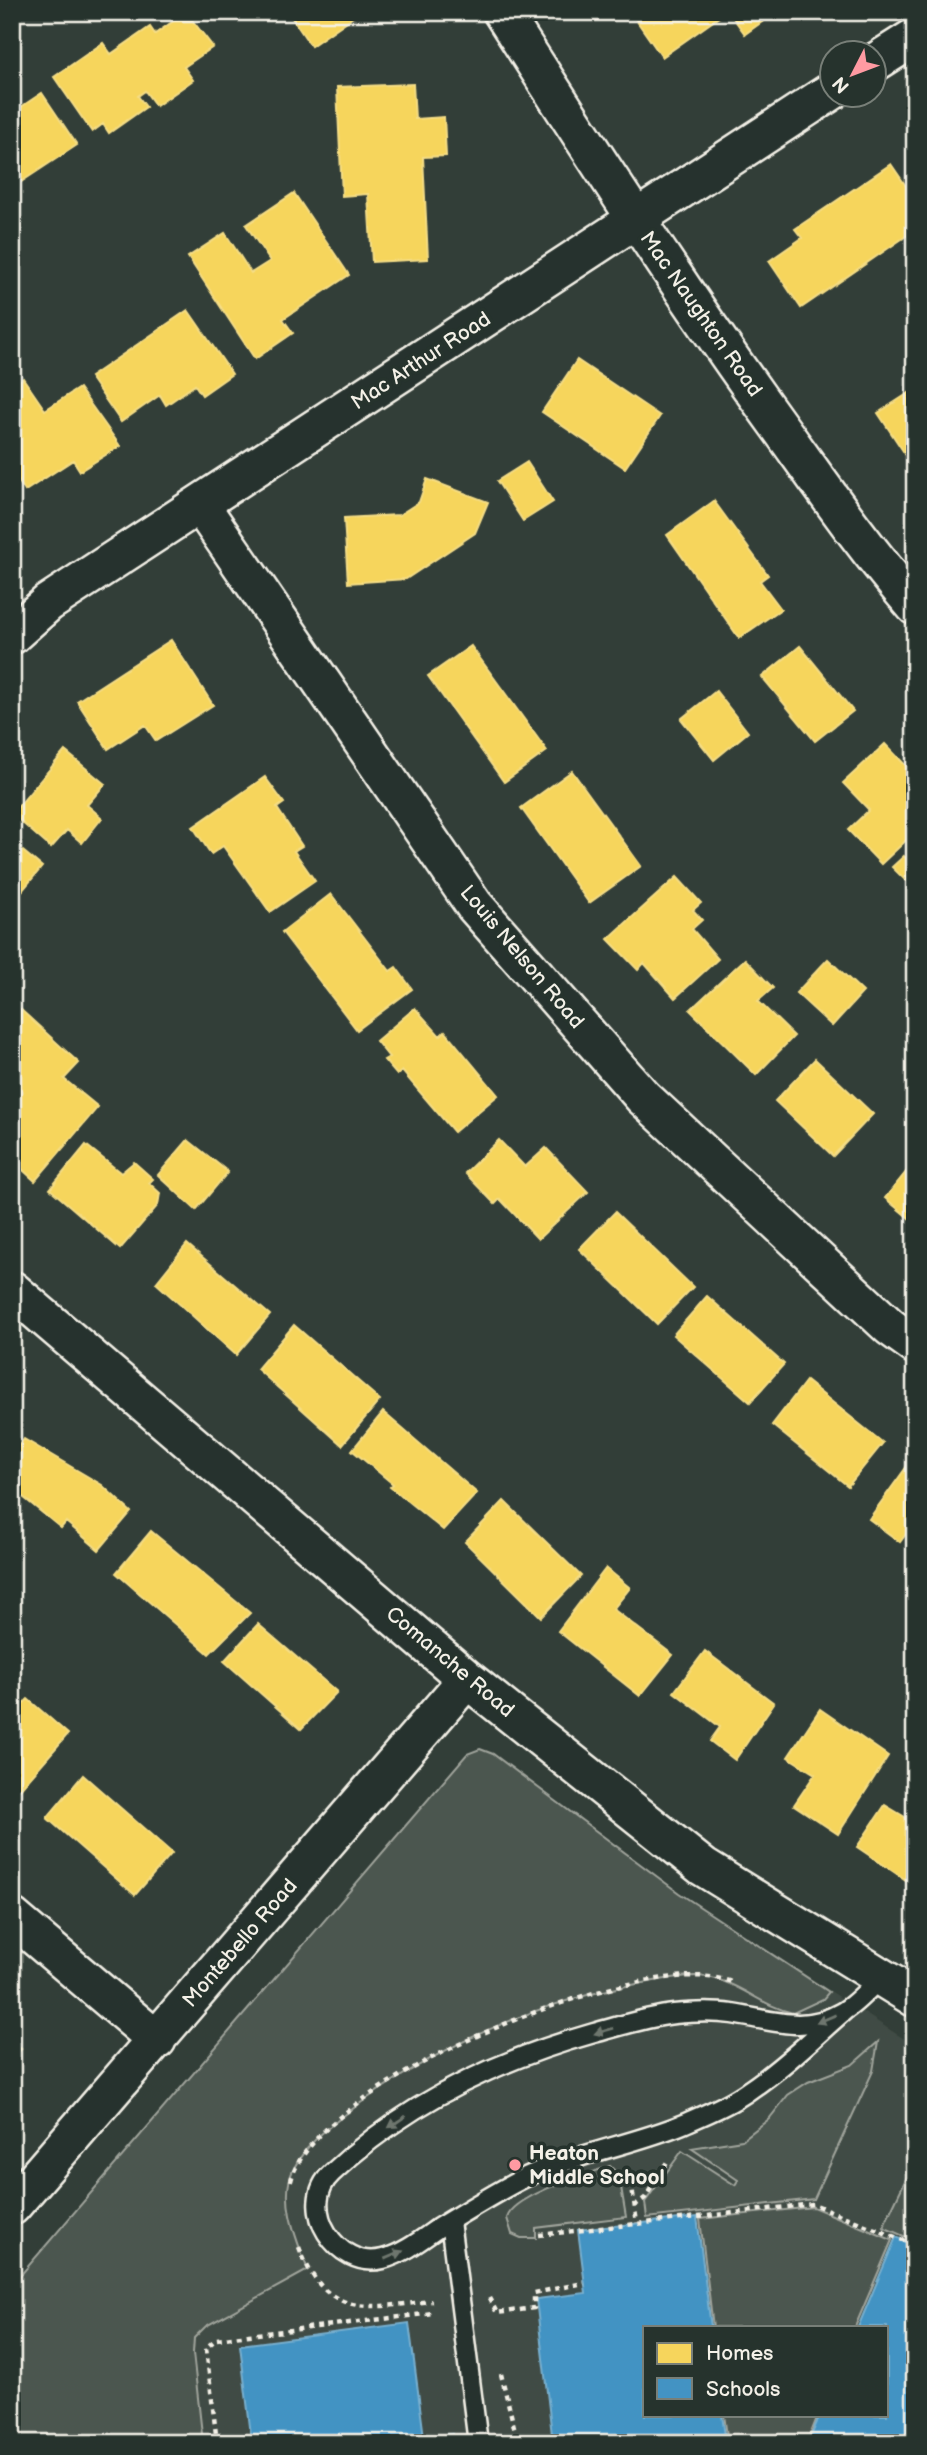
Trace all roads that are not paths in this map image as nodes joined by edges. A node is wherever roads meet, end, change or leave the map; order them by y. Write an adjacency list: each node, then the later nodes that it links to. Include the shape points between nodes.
1 (502, 12): 5 (street, Mac Naughton Road)
2 (915, 37): 3 (street)
3 (888, 54)
4 (818, 100): 5 (street, Mac Arthur Road)
5 (636, 220): 6 (street, Mac Arthur Road); 7 (street, Mac Naughton Road, via 876,562)
6 (201, 506): 8 (street, Mac Arthur Road, via 48,603); 10 (street, Louis Nelson Road, via 474,905 643,1097 890,1327)
7 (915, 606)
8 (12, 635)
9 (12, 1290): 11 (street, Comanche Road)
10 (915, 1345)
11 (467, 1679): 13 (street, Comanche Road, via 703,1867); 16 (street, Montebello Road)
12 (12, 1917): 16 (street)
13 (880, 1978): 14 (street, Comanche Road); 15 (lane)
14 (915, 1998)
15 (844, 2011): 18 (lane, via 752,2089 680,2125 527,2177); 18 (lane, one-way to 18, via 812,2025 793,2026 719,2013 672,2014 505,2061 455,2085 378,2134 326,2178 318,2198 319,2219 328,2234 341,2250 359,2260 382,2260)
16 (157, 2040): 17 (street, Montebello Road)
17 (12, 2206)
18 (450, 2221): 19 (lane)
19 (478, 2443)

